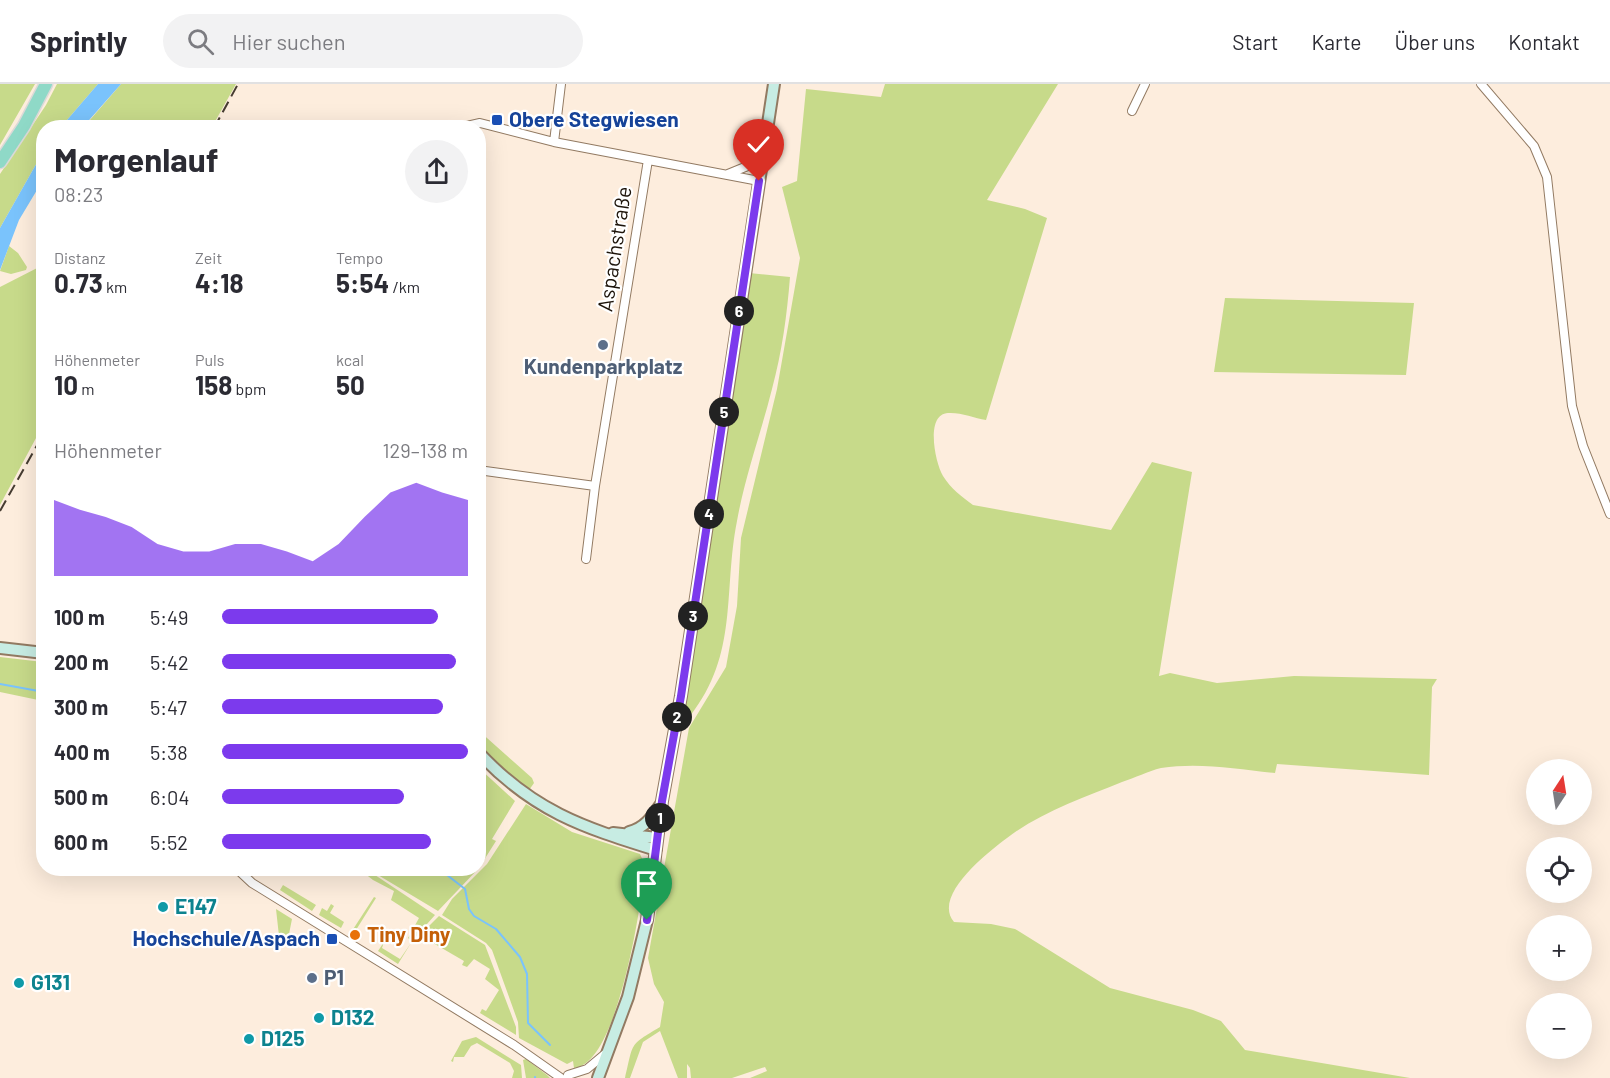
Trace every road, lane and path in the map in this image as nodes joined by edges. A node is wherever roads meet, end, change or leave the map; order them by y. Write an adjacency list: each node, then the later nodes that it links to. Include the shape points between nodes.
1 (46, 84): 11 (main road)
2 (561, 84): 8 (street)
3 (774, 84): 9 (main road)
4 (1145, 84): 6 (street)
5 (1481, 84): 16 (street, via 1534,146 1547,177 1572,406)
6 (1132, 111)
7 (486, 125): 8 (street)
8 (554, 142): 10 (street)
9 (765, 145): 12 (street, via 750,165); 13 (main road)
10 (648, 160): 12 (street); 15 (street, Aspachstraße)
11 (0, 162)
12 (725, 175): 13 (street)
13 (759, 181): 21 (main road)
14 (486, 471): 15 (street)
15 (595, 486): 17 (street, Aspachstraße)
16 (1610, 514)
17 (586, 559)
18 (0, 648): 19 (main road)
19 (36, 651)
20 (486, 760): 22 (main road, via 536,803 574,823)
21 (662, 801): 23 (main road, via 649,821); 24 (main road)
22 (604, 832): 23 (main road); 25 (main road)
23 (627, 833): 24 (main road)
24 (657, 838): 25 (main road)
25 (656, 850): 27 (main road, via 641,950)
26 (245, 876): 28 (street)
27 (609, 1050): 28 (street, via 587,1069); 29 (main road)
28 (568, 1077)
29 (598, 1078)

